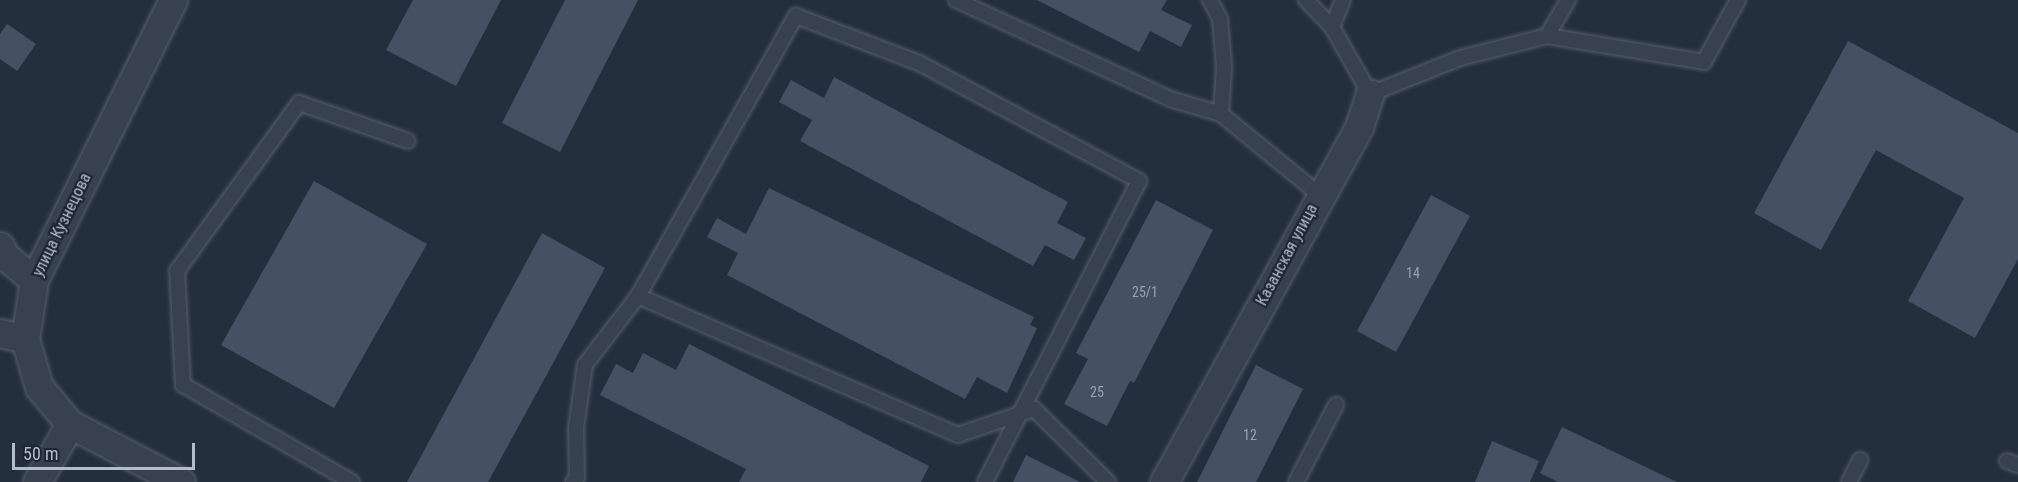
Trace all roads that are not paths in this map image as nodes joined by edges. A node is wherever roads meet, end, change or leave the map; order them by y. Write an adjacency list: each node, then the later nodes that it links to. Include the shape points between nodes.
1 (173, 0): 15 (street, улица Кузнецова)
2 (956, 0): 11 (lane, via 1170,99)
3 (1210, 0): 11 (lane, via 1220,19 1224,67)
4 (1306, 0): 8 (lane)
5 (1343, 0): 8 (lane)
6 (1568, 0): 9 (lane)
7 (1738, 0): 9 (lane, via 1704,62)
8 (1332, 27): 10 (lane)
9 (1547, 36): 10 (lane, via 1460,58)
10 (1370, 94): 13 (street, Казанская улица, via 1359,127)
11 (1221, 114): 13 (lane)
12 (408, 141): 24 (lane, via 299,103 177,271 183,385)
13 (1320, 195): 28 (street, Казанская улица)
14 (0, 246): 15 (street, via 5,256)
15 (34, 280): 17 (street, улица Кузнецова)
16 (638, 296): 19 (lane, via 958,435); 19 (lane, via 796,16 920,63 1139,181); 25 (lane, via 585,365 576,428 577,478)
17 (12, 336): 20 (street, улица Кузнецова, via 39,387)
18 (1336, 405): 29 (lane)
19 (1020, 414): 26 (lane); 27 (lane, via 1034,409)
20 (70, 423): 22 (street); 23 (street)
21 (1860, 460): 30 (lane)
22 (37, 482)
23 (181, 482)
24 (352, 482)
25 (573, 482)
26 (985, 482)
27 (1108, 482)
28 (1164, 482)
29 (1296, 482)
30 (1849, 482)

